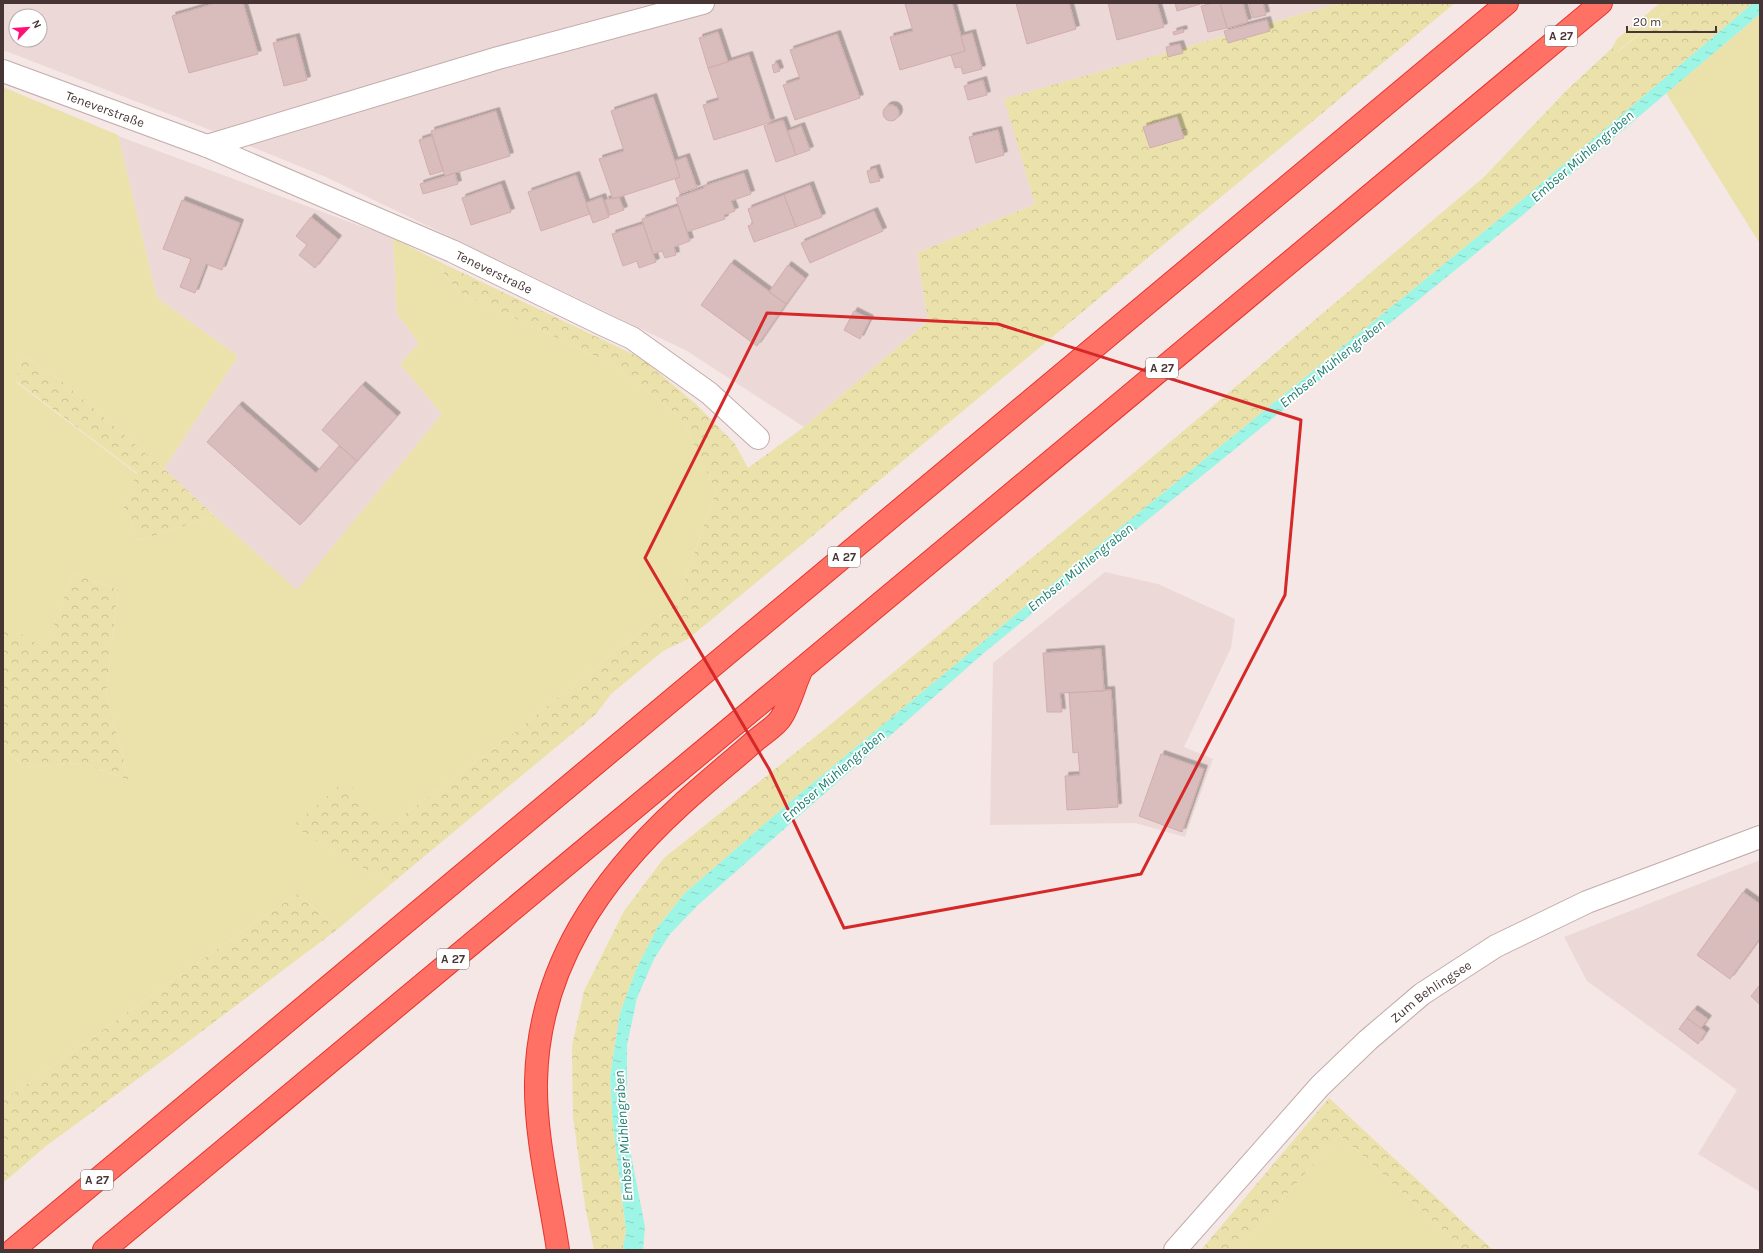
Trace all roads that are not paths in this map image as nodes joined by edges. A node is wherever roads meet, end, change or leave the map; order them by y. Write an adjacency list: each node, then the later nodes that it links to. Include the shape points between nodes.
1 (703, 3): 5 (street, via 498,58)
2 (1508, 3): 9 (highway, A 27)
3 (1600, 3): 7 (highway, A 27)
4 (3, 71): 5 (street, Teneverstraße)
5 (207, 146): 6 (street, Teneverstraße, via 452,251 632,338 709,393)
6 (758, 438)
7 (802, 668): 10 (highway, A 27); 11 (highway, via 781,719 681,805 626,861 594,902 569,945 553,984 540,1034 536,1082 539,1130)
8 (1760, 837): 12 (street, Zum Behlingsee, via 1587,902 1496,946 1422,994 1368,1040 1320,1086)
9 (13, 1250)
10 (104, 1250)
11 (558, 1250)
12 (1175, 1250)

